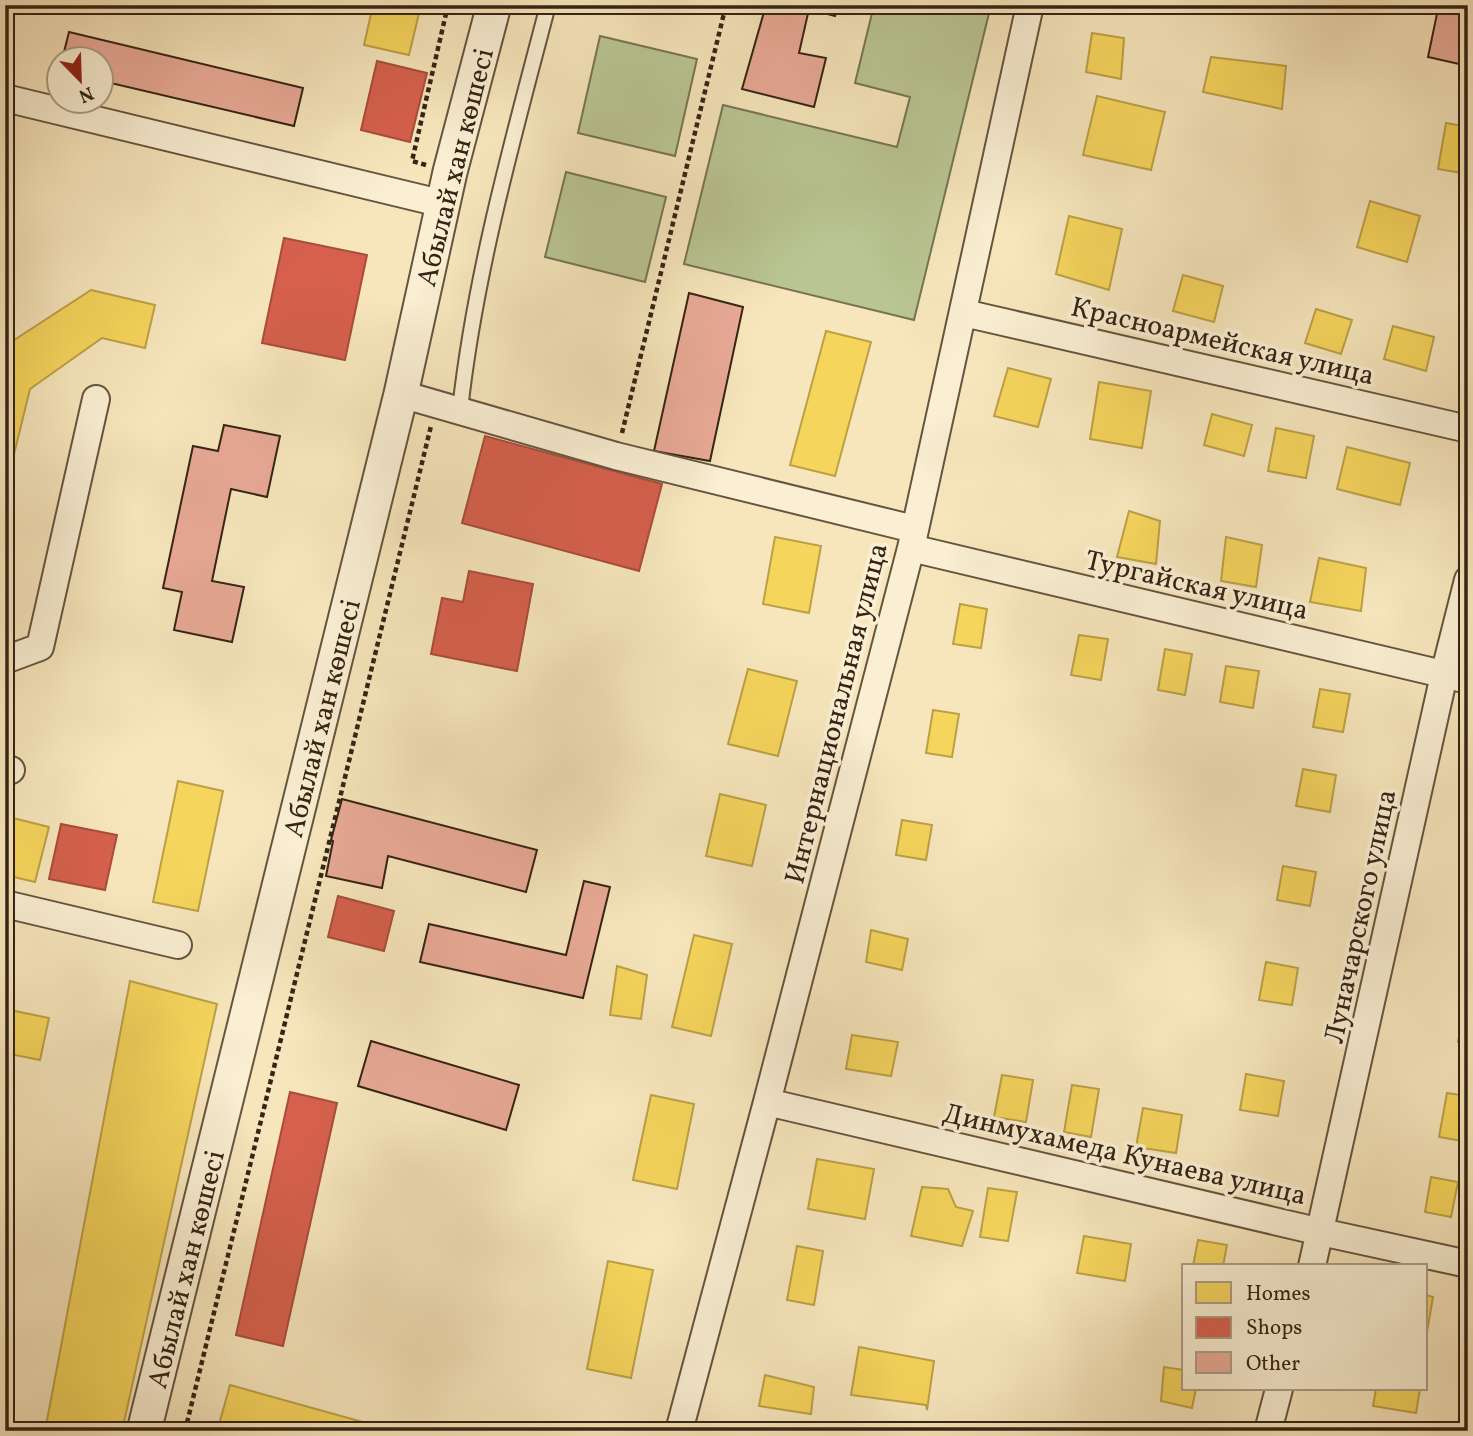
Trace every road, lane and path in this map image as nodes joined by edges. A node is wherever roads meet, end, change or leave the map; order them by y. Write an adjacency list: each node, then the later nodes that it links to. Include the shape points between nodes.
1 (494, 5): 6 (street, Абылай хан көшесі)
2 (548, 5): 10 (lane, via 502,183 466,357)
3 (726, 5): 13 (path)
4 (1030, 5): 7 (street, Интернациональная улица)
5 (5, 98): 6 (street)
6 (444, 204): 8 (street, Абылай хан көшесі)
7 (964, 313): 12 (street, Красноармейская улица); 14 (street, Интернациональная улица)
8 (401, 394): 10 (street, Тургайская улица); 25 (street, Абылай хан көшесі)
9 (96, 399): 16 (street, via 40,648)
10 (460, 410): 13 (street, Тургайская улица)
11 (432, 423): 26 (path)
12 (1468, 429)
13 (616, 456): 14 (street, Тургайская улица)
14 (913, 539): 17 (street, Тургайская улица); 20 (street, Интернациональная улица)
15 (1468, 580): 17 (street, Луначарского улица)
16 (5, 660)
17 (1456, 677): 21 (street, Луначарского улица)
18 (5, 904): 19 (street)
19 (177, 945)
20 (767, 1102): 21 (street, Динмухамеда Кунаева улица); 27 (street, Интернациональная улица)
21 (1321, 1232): 22 (street, Луначарского улица); 23 (street, Динмухамеда Кунаева улица)
22 (1313, 1264)
23 (1468, 1264)
24 (1279, 1390): 28 (street)
25 (144, 1431)
26 (185, 1431)
27 (679, 1431)
28 (1268, 1431)

